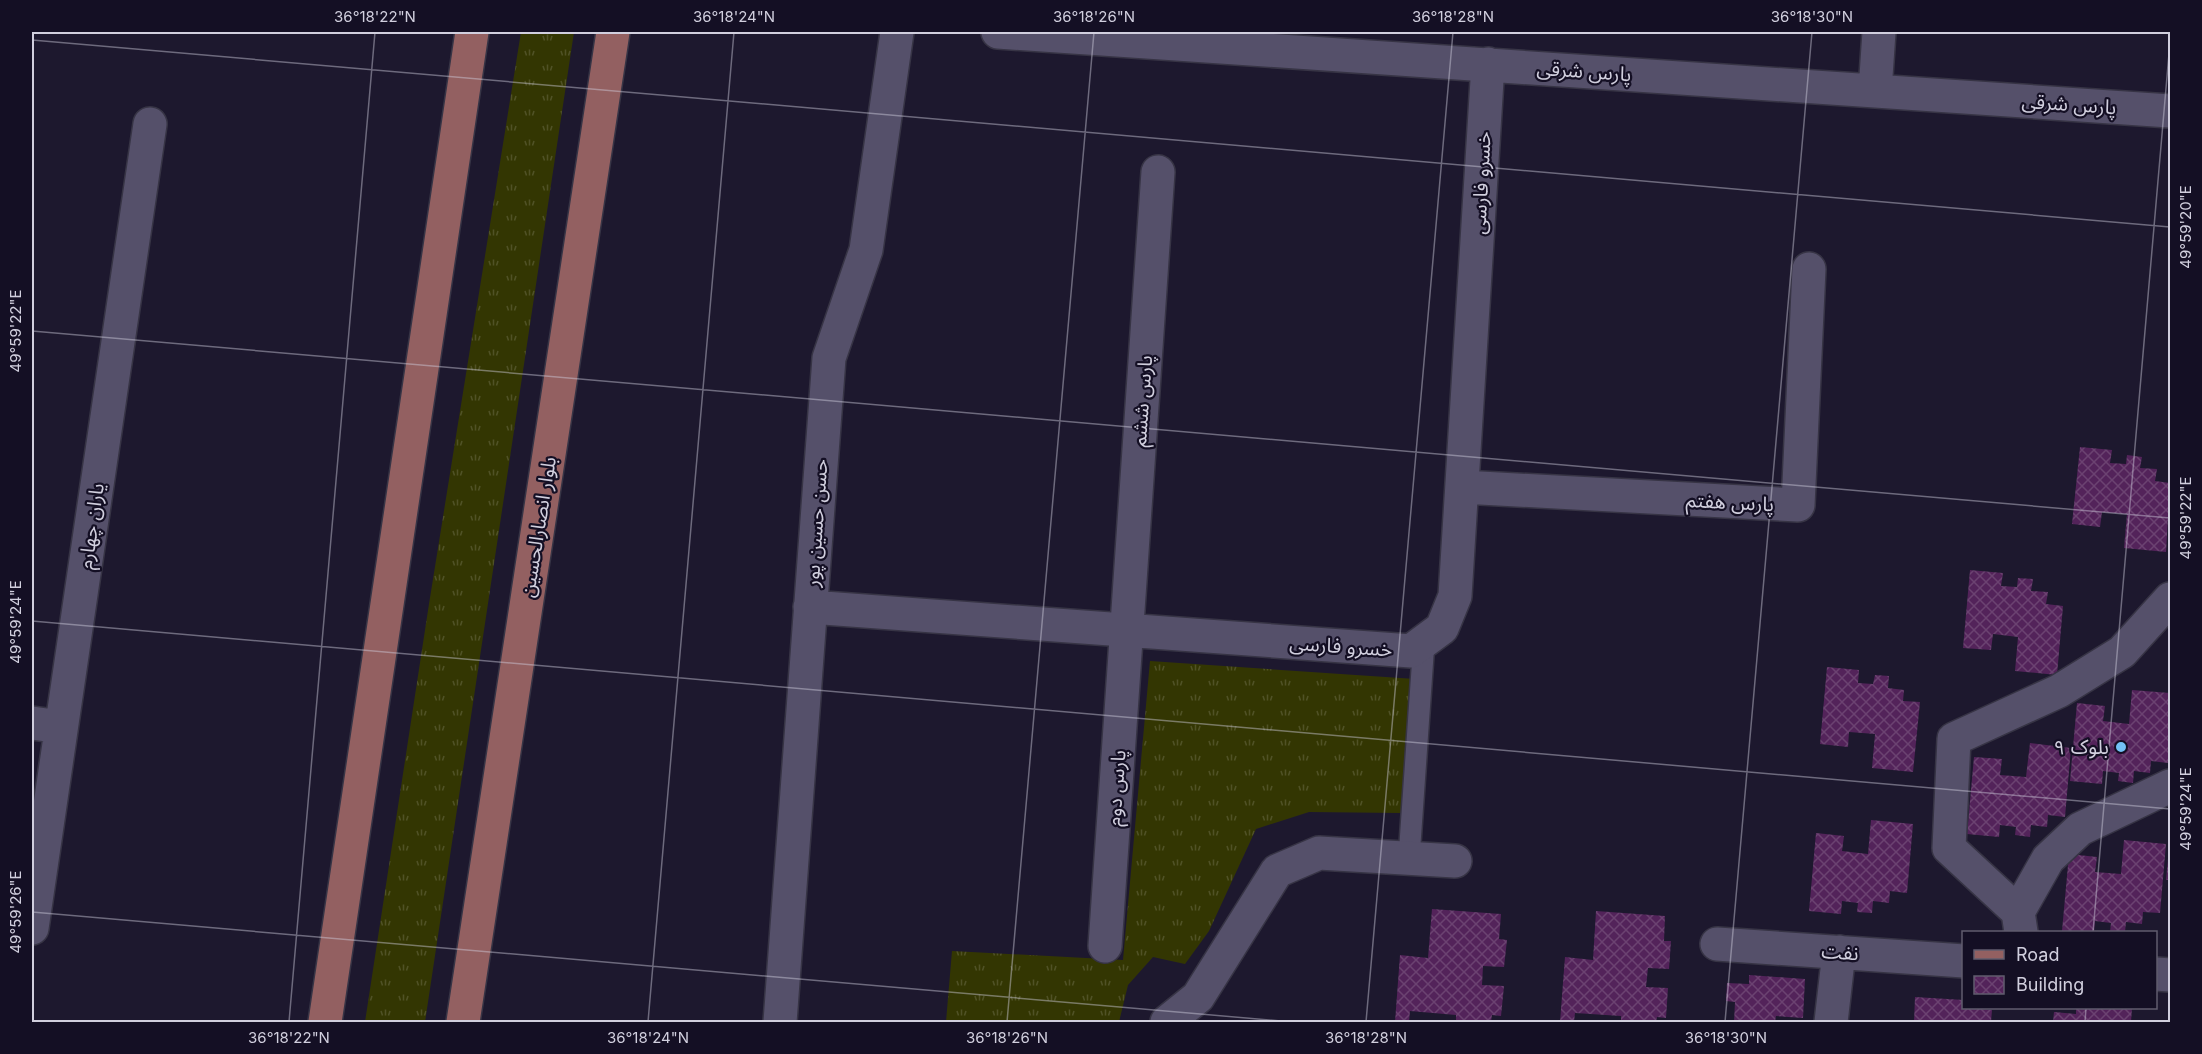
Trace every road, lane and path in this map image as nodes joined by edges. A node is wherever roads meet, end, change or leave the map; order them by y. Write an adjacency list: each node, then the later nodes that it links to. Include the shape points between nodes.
1 (472, 32): 28 (main road)
2 (614, 32): 29 (main road, بلوار انصارالحسین)
3 (897, 32): 15 (street, حسن حسین پور, via 866,250 829,358)
4 (998, 32): 6 (street, پارس شرقی)
5 (1879, 32): 8 (street)
6 (1235, 39): 7 (street, پارس شرقی)
7 (1488, 64): 8 (street, پارس شرقی); 13 (street, خسرو فارسی)
8 (1875, 91): 9 (street, پارس شرقی)
9 (2170, 111)
10 (150, 124): 18 (street, یاران چهارم)
11 (1158, 172): 16 (street, پارس ششم)
12 (1809, 269): 13 (street, پارس هفتم, via 1798,506)
13 (1462, 487): 17 (street, خسرو فارسی, via 1455,596 1442,628)
14 (2170, 599): 22 (street, via 2122,652 2059,691 1954,740 1949,848)
15 (810, 607): 16 (street, خسرو فارسی); 30 (street, حسن حسین پور)
16 (1126, 630): 17 (street, خسرو فارسی, via 1411,651); 25 (street, پارس دوم)
17 (1424, 641): 20 (lane)
18 (46, 725): 23 (street, یاران چهارم)
19 (2170, 786): 22 (street, via 2073,835 2048,859)
20 (1409, 858): 21 (street); 31 (street, via 1319,854 1277,871 1198,997)
21 (1455, 861)
22 (2019, 922)
23 (32, 928)
24 (1717, 944): 26 (street, نفت)
25 (1105, 946)
26 (1839, 952): 27 (street, نفت); 32 (street)
27 (1962, 961)
28 (325, 1023)
29 (463, 1023)
30 (780, 1023)
31 (1167, 1023)
32 (1831, 1023)

